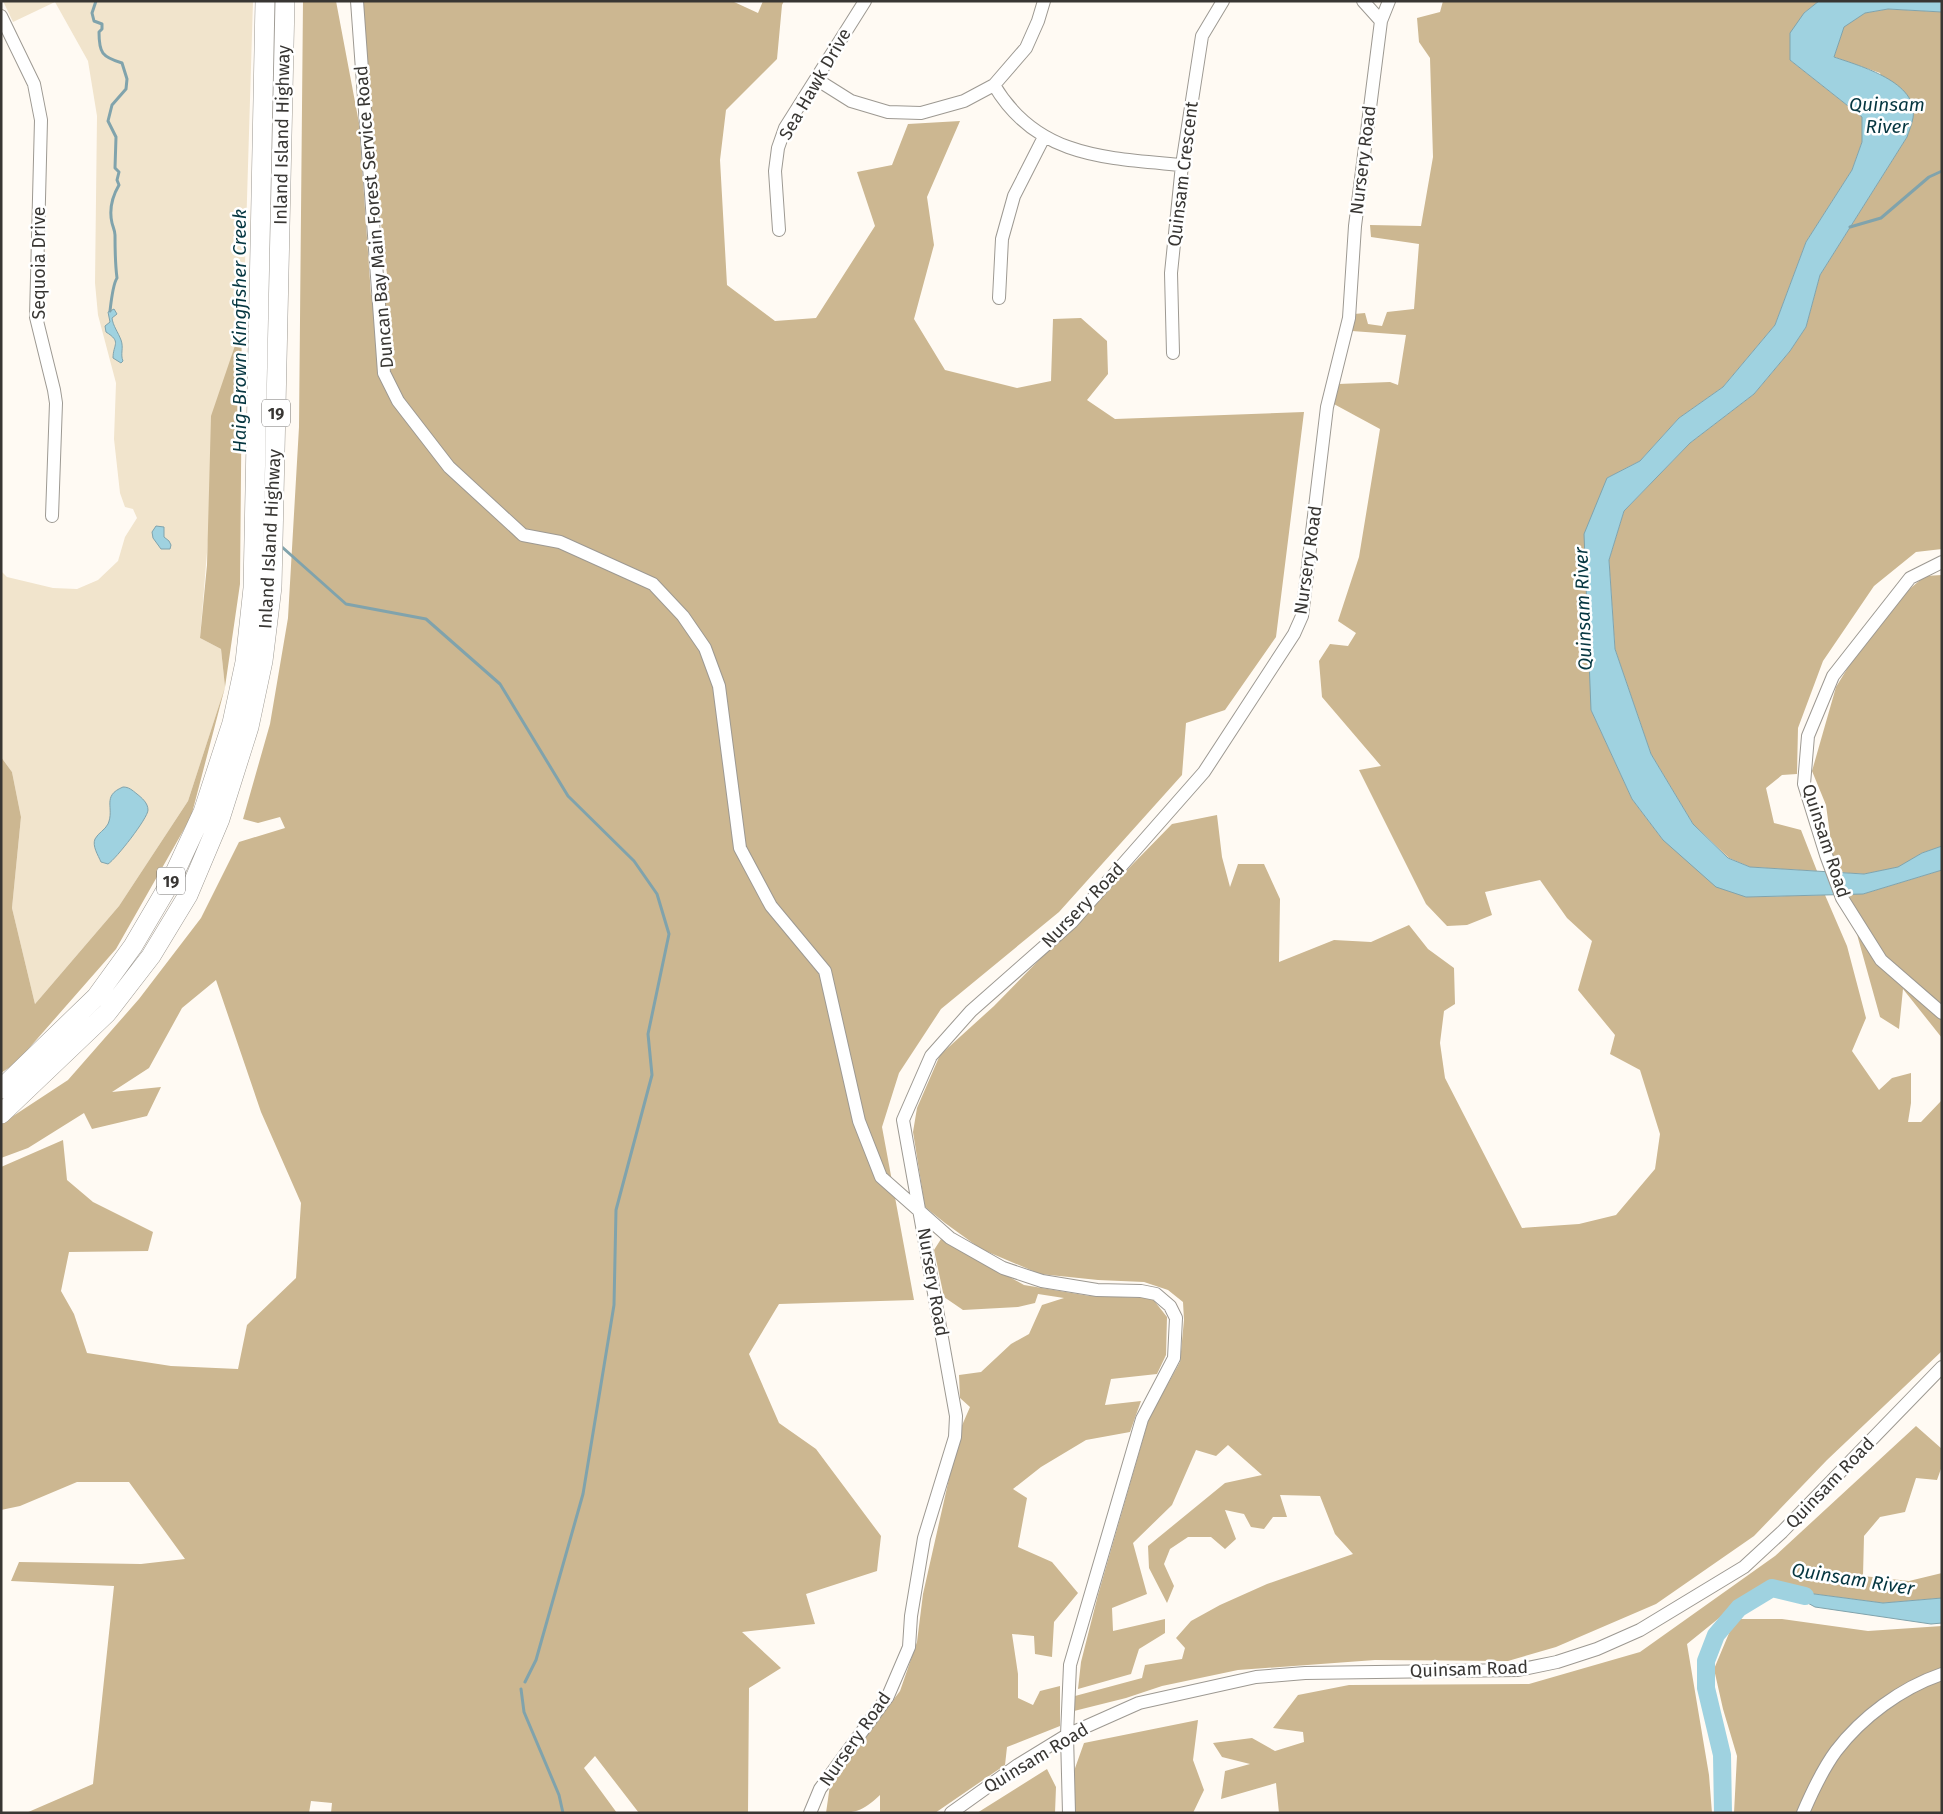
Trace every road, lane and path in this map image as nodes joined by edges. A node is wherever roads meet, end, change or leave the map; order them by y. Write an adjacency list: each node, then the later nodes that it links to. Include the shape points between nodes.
1 (265, 1): 21 (highway, Inland Island Highway / 19, via 253,588 245,662 232,723 203,812 170,882 133,946 89,1004)
2 (285, 1): 22 (highway, Inland Island Highway / 19, via 272,587 263,661 249,727 220,819 188,895 151,956 107,1013)
3 (357, 1): 23 (street, Duncan Bay Main Forest Service Road, via 384,373 398,402 449,466 523,536 560,542 653,584 683,616 705,648 719,686 740,848 770,906 825,971 860,1121 881,1177)
4 (865, 1): 11 (street, Sea Hawk Drive)
5 (1044, 1): 12 (street, via 1026,48)
6 (1223, 1): 14 (street, Quinsam Crescent, via 1202,36)
7 (1363, 1): 10 (street)
8 (1389, 1): 10 (street, Nursery Road)
9 (1, 16): 18 (street, Sequoia Drive, via 34,84 40,120 36,317 56,403)
10 (1381, 21): 23 (street, Nursery Road, via 1355,226 1349,318 1327,407 1302,616 1294,634 1204,772 1072,922 971,1011 931,1056 903,1120)
11 (816, 80): 12 (street, via 851,101 888,112 921,112 964,101); 15 (street, Sea Hawk Drive, via 785,128 778,148 775,171)
12 (994, 85): 13 (street, via 1017,114)
13 (1044, 137): 14 (street, via 1101,157); 16 (street, via 1014,196 1002,240)
14 (1182, 165): 17 (street, Quinsam Crescent, via 1171,273)
15 (780, 230)
16 (999, 298)
17 (1173, 353)
18 (52, 516)
19 (1942, 562): 20 (street, Quinsam Road, via 1910,578 1832,676 1808,736 1804,784 1842,898 1856,922 1881,960)
20 (1942, 1013)
21 (1, 1089)
22 (1, 1114)
23 (921, 1212): 26 (street, Duncan Bay Main Forest Service Road, via 950,1238 1003,1268 1042,1281 1097,1290 1141,1290 1156,1294 1170,1306 1176,1318 1174,1358 1142,1419 1070,1665); 27 (street, Nursery Road, via 956,1416 955,1437 924,1538 910,1616 909,1648 888,1696 820,1789)
24 (1942, 1367): 26 (street, Quinsam Road, via 1744,1567 1640,1630 1597,1649 1518,1670 1305,1673 1256,1677 1139,1703)
25 (1942, 1674): 30 (street, via 1904,1691 1864,1722 1837,1750)
26 (1068, 1734): 28 (street, Quinsam Road); 29 (street, Duncan Bay Main Forest Service Road)
27 (810, 1813)
28 (951, 1813)
29 (1069, 1813)
30 (1803, 1813)

